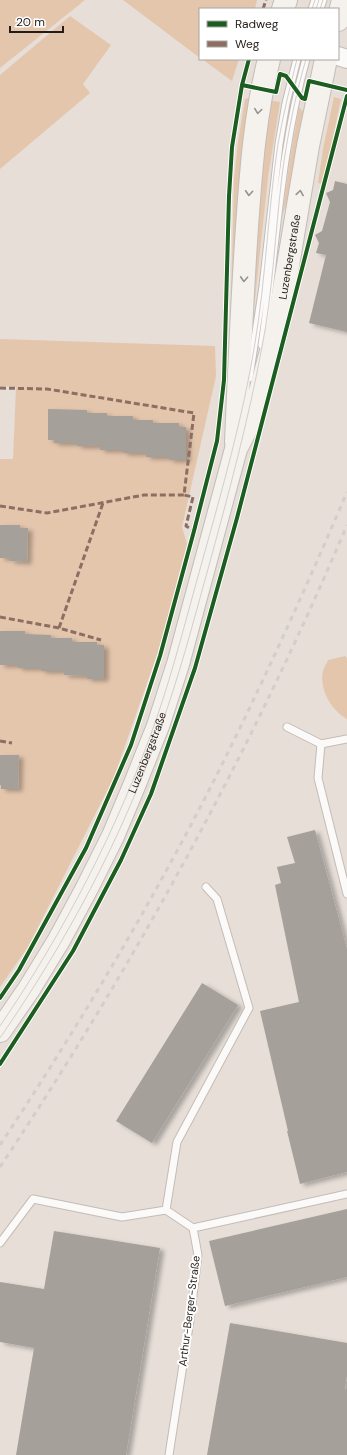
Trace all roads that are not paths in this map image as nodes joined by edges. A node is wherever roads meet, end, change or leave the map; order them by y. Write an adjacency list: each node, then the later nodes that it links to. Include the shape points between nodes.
1 (343, 0): 2 (main road)
2 (339, 16)
3 (269, 60): 9 (main road, Luzenbergstraße, one-way to 9, via 252,154)
4 (297, 60): 9 (lane, via 279,144 263,286)
5 (306, 60): 7 (lane, via 288,134 262,346)
6 (326, 60): 9 (main road, Luzenbergstraße, one-way to 6, via 254,414 278,325 308,146)
7 (253, 383)
8 (245, 412): 9 (lane)
9 (236, 449): 15 (main road, Luzenbergstraße, via 178,664 158,726 134,786 112,836 59,940)
10 (287, 727): 12 (lane)
11 (347, 739): 12 (lane)
12 (322, 744): 14 (lane, via 318,778)
13 (206, 887): 17 (lane, via 217,899 249,1008 177,1142)
14 (347, 894)
15 (0, 1031)
16 (347, 1194): 18 (lane)
17 (166, 1210): 18 (lane); 19 (lane, via 122,1217 33,1199)
18 (193, 1228): 20 (lane, Arthur-Berger-Straße, via 198,1255)
19 (0, 1243)
20 (169, 1455)

